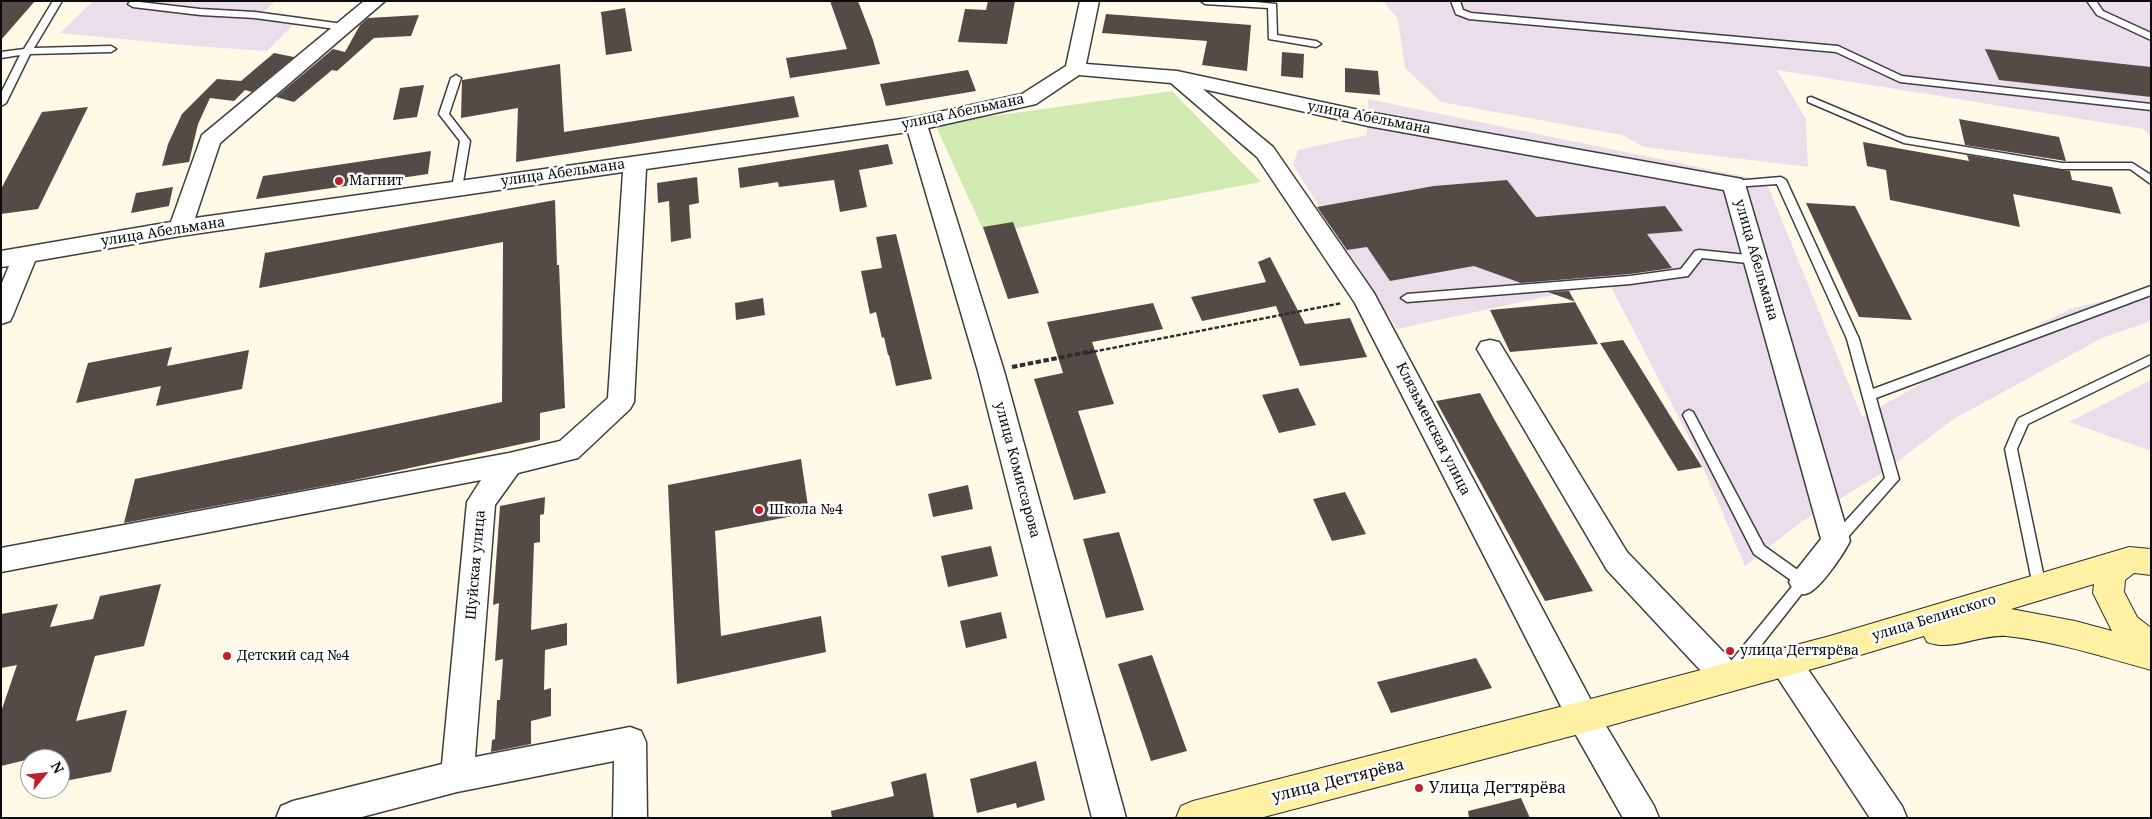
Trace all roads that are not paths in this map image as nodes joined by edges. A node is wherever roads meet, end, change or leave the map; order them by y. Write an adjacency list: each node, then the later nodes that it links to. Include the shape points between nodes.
1 (58, 1): 14 (lane)
2 (136, 1): 9 (lane, via 133,4)
3 (184, 1): 9 (lane)
4 (376, 1): 10 (street)
5 (1090, 1): 16 (street)
6 (1205, 1): 12 (lane, via 1273,6 1272,36)
7 (1454, 1): 21 (lane, via 1459,12 1469,16 1838,49 1900,79)
8 (2091, 1): 11 (lane, via 2100,13)
9 (177, 9): 10 (lane)
10 (342, 27): 27 (street, via 210,140)
11 (2151, 38)
12 (1316, 44)
13 (111, 49): 14 (lane)
14 (27, 52): 15 (lane); 20 (lane)
15 (1, 55)
16 (1075, 69): 17 (street, улица Абельмана); 22 (street, улица Абельмана, via 1029,99)
17 (1177, 77): 25 (street, улица Абельмана, via 1368,119); 49 (street, Клязьменская улица, via 1265,152 1365,299)
18 (456, 78): 26 (lane, via 444,114 465,141)
19 (1811, 100): 24 (lane, via 1904,140 2062,166 2132,166)
20 (1, 104)
21 (2151, 107)
22 (916, 124): 23 (street, улица Абельмана); 53 (street, улица Комиссарова, via 991,371)
23 (635, 163): 26 (street, улица Абельмана); 38 (street, via 621,402 568,450)
24 (2151, 181)
25 (1734, 184): 30 (street, улица Абельмана); 36 (lane, via 1781,180 1853,339)
26 (457, 188): 27 (street, улица Абельмана)
27 (180, 228): 28 (street, улица Абельмана)
28 (25, 256): 29 (street, улица Абельмана); 33 (street)
29 (1, 260)
30 (1756, 260): 32 (lane, via 1699,254 1684,273); 39 (street, улица Абельмана)
31 (2151, 290): 36 (lane)
32 (1407, 298)
33 (1, 315)
34 (1490, 350): 48 (street, via 1617,561)
35 (2151, 359): 43 (lane, via 2023,421 2012,449)
36 (1869, 396): 39 (lane, via 1892,479)
37 (1689, 415): 42 (lane, via 1759,550)
38 (508, 464): 40 (street); 50 (street, Шуйская улица, via 481,502)
39 (1836, 542): 42 (street)
40 (1, 560)
41 (2140, 561): 43 (main road, улица Белинского); 44 (main road, via 2110,573 2108,593 2126,627)
42 (1804, 582): 48 (lane)
43 (2039, 587): 45 (main road, улица Белинского)
44 (2151, 647)
45 (1830, 650): 46 (main road, улица Белинского, via 2004,622 2075,635); 47 (main road, улица Дегтярёва)
46 (2151, 656)
47 (1785, 662): 48 (main road, улица Дегтярёва); 56 (street)
48 (1727, 677): 49 (main road, улица Дегтярёва)
49 (1583, 718): 54 (main road, улица Дегтярёва); 55 (street, Клязьменская улица)
50 (457, 776): 51 (street); 52 (street, via 630,742)
51 (293, 818)
52 (630, 818)
53 (1109, 818)
54 (1193, 818)
55 (1642, 818)
56 (1890, 818)

